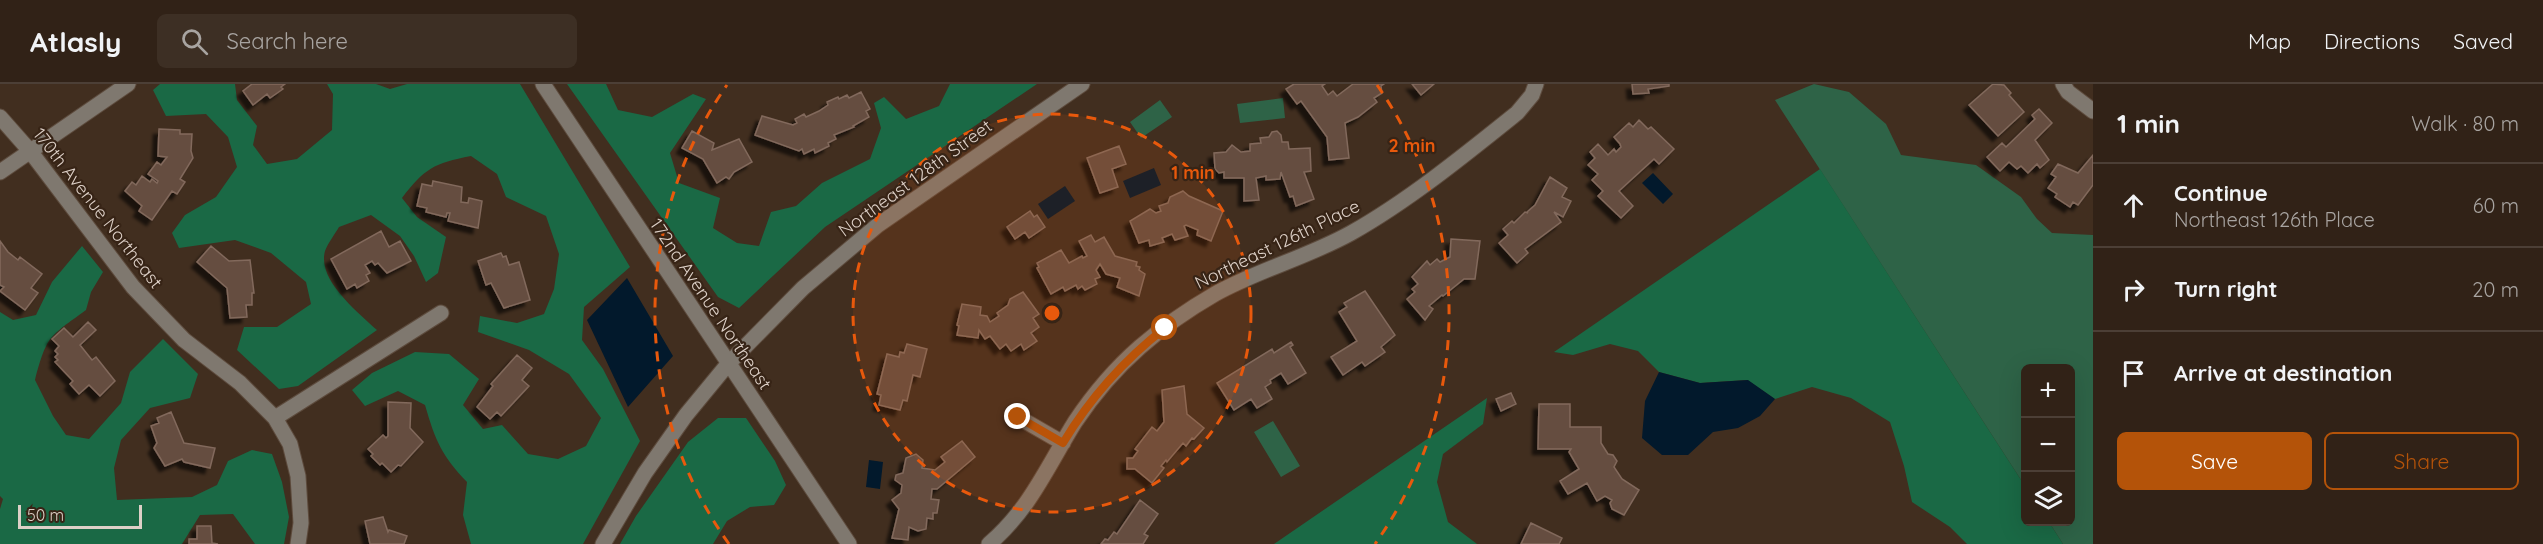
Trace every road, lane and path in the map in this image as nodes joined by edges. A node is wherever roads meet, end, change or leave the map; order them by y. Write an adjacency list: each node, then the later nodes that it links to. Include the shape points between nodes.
1 (128, 84): 8 (street)
2 (543, 84): 11 (street, 172nd Avenue Northeast)
3 (1082, 84): 11 (street, Northeast 128th Street, via 878,225 803,288)
4 (1536, 84): 14 (street, Northeast 126th Place, via 1533,95 1517,113 1390,209 1310,254 1215,294 1171,323 1111,377)
5 (2063, 84): 6 (street)
6 (2093, 111)
7 (0, 117): 8 (street, 170th Avenue Northeast)
8 (30, 151): 9 (street); 13 (street, 170th Avenue Northeast, via 133,287 184,340 240,383)
9 (0, 172)
10 (441, 313): 13 (street)
11 (728, 364): 16 (street, Northeast 128th Street, via 645,472); 17 (street, 172nd Avenue Northeast)
12 (1018, 417): 14 (street)
13 (275, 418): 15 (street, 170th Avenue Northeast, via 290,444 298,476 302,523)
14 (1063, 443): 18 (street, Northeast 126th Place, via 1028,503)
15 (298, 544)
16 (603, 544)
17 (849, 544)
18 (989, 544)

